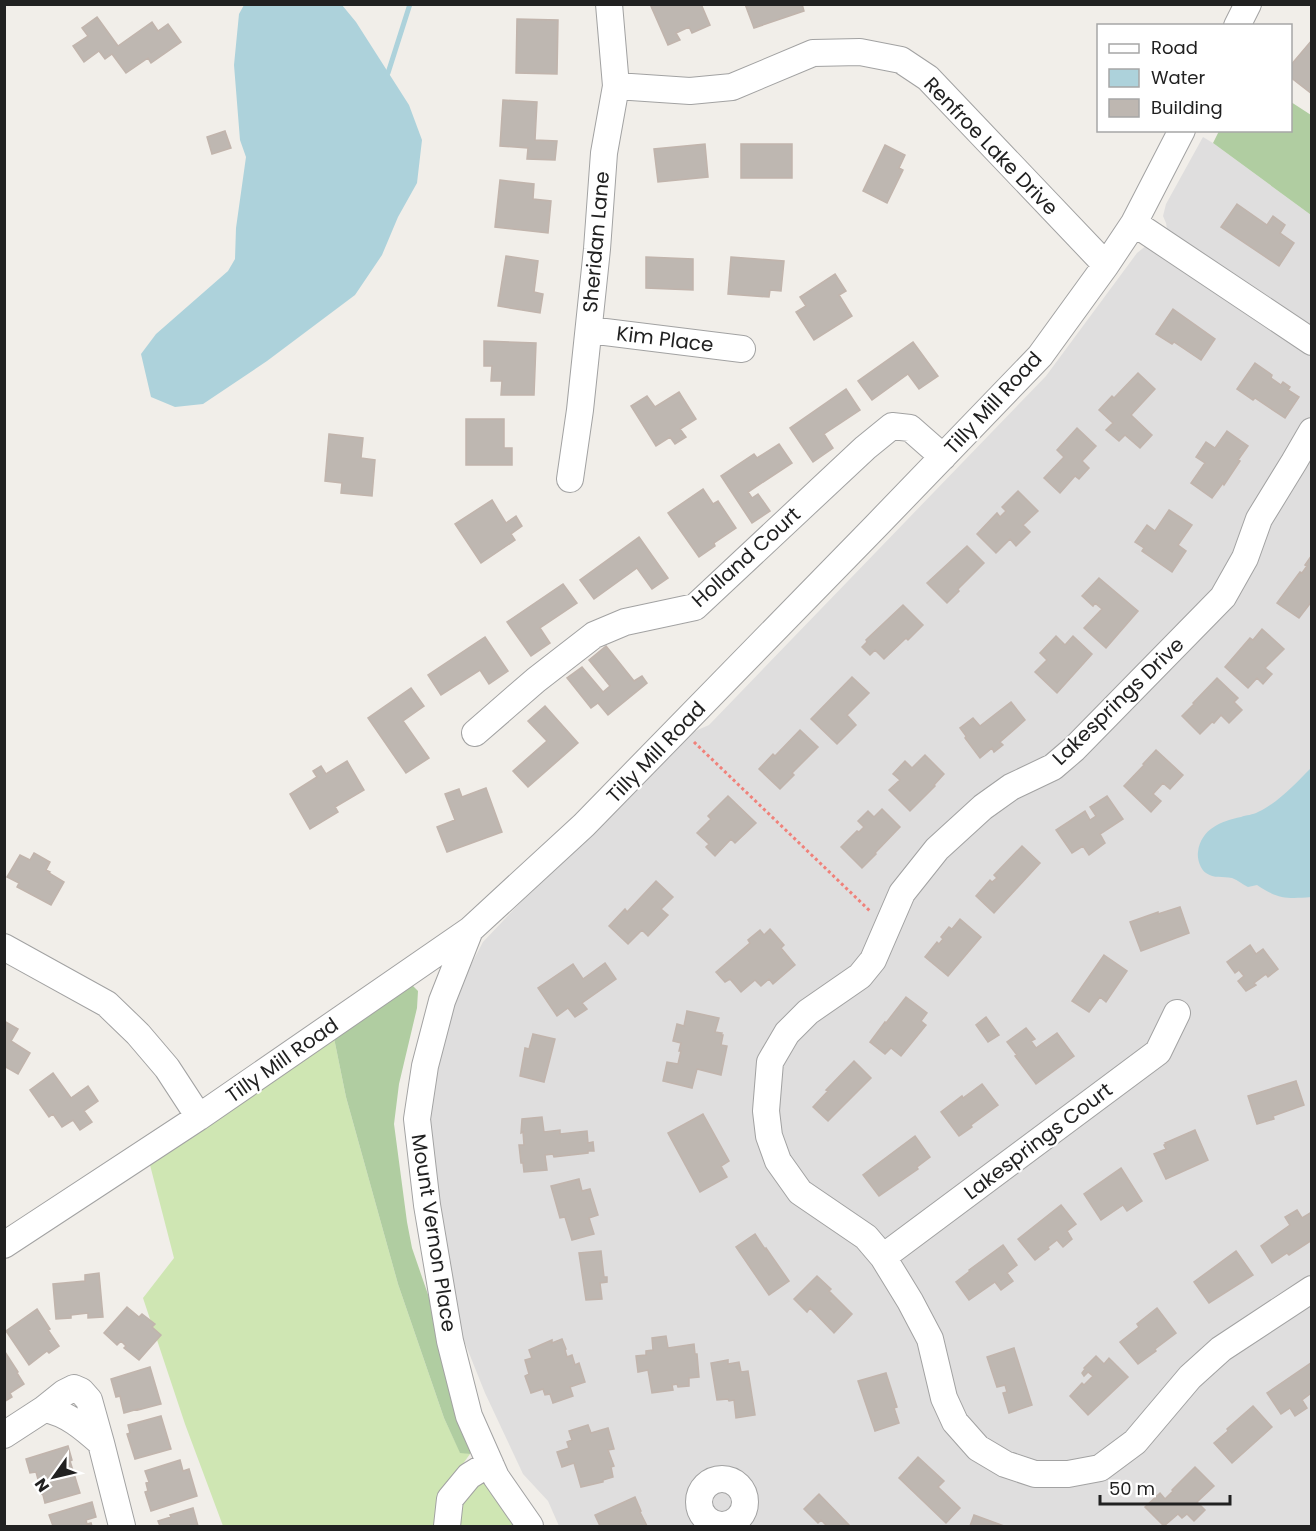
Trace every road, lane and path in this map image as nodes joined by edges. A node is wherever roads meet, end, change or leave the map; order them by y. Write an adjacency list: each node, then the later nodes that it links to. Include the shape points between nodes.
1 (609, 4): 4 (street, Sheridan Lane)
2 (1248, 4): 3 (street)
3 (1238, 24)
4 (616, 86): 7 (street, Renfroe Lake Drive, via 690,91 732,87 813,53 860,52 901,60 927,78); 8 (street, Sheridan Lane, via 604,153)
5 (1181, 132): 6 (street, Tilly Mill Road)
6 (1134, 223): 7 (street, Tilly Mill Road); 9 (street)
7 (1106, 266): 12 (street, Tilly Mill Road, via 1040,356)
8 (589, 330): 10 (street, Kim Place); 13 (street, Sheridan Lane)
9 (1311, 342)
10 (742, 349)
11 (1311, 431): 16 (street, Lakesprings Drive, via 1259,519 1245,558 1223,597 1074,749 1053,767 1011,787 983,807 937,849 902,893)
12 (942, 457): 14 (street, Tilly Mill Road); 15 (street, Holland Court, via 910,428 892,426 695,607 625,622 594,635)
13 (570, 479)
14 (680, 728): 16 (path); 17 (street, Tilly Mill Road, via 584,825)
15 (475, 733)
16 (887, 928): 22 (street, Lakesprings Drive, via 873,960 860,976 808,1012 787,1033 770,1062 766,1111 778,1161 800,1192 866,1238)
17 (470, 930): 20 (street, Tilly Mill Road); 25 (street, Mount Vernon Place, via 442,1002 425,1066 417,1119 453,1355 469,1416)
18 (4, 946): 20 (street, via 106,1004 167,1068)
19 (1177, 1013): 22 (street, Lakesprings Court, via 1158,1052)
20 (200, 1117): 21 (street, Tilly Mill Road)
21 (4, 1245)
22 (883, 1257): 23 (street, Lakesprings Drive, via 930,1339 944,1398 956,1422 978,1448 1005,1464 1035,1474 1068,1474 1100,1468 1135,1442 1190,1377 1221,1348)
23 (1311, 1289)
24 (4, 1435): 26 (street, via 44,1410 56,1412 99,1437)
25 (490, 1463): 27 (street, via 469,1476 450,1499); 28 (street, Mount Vernon Place)
26 (122, 1527)
27 (447, 1527)
28 (530, 1527)

